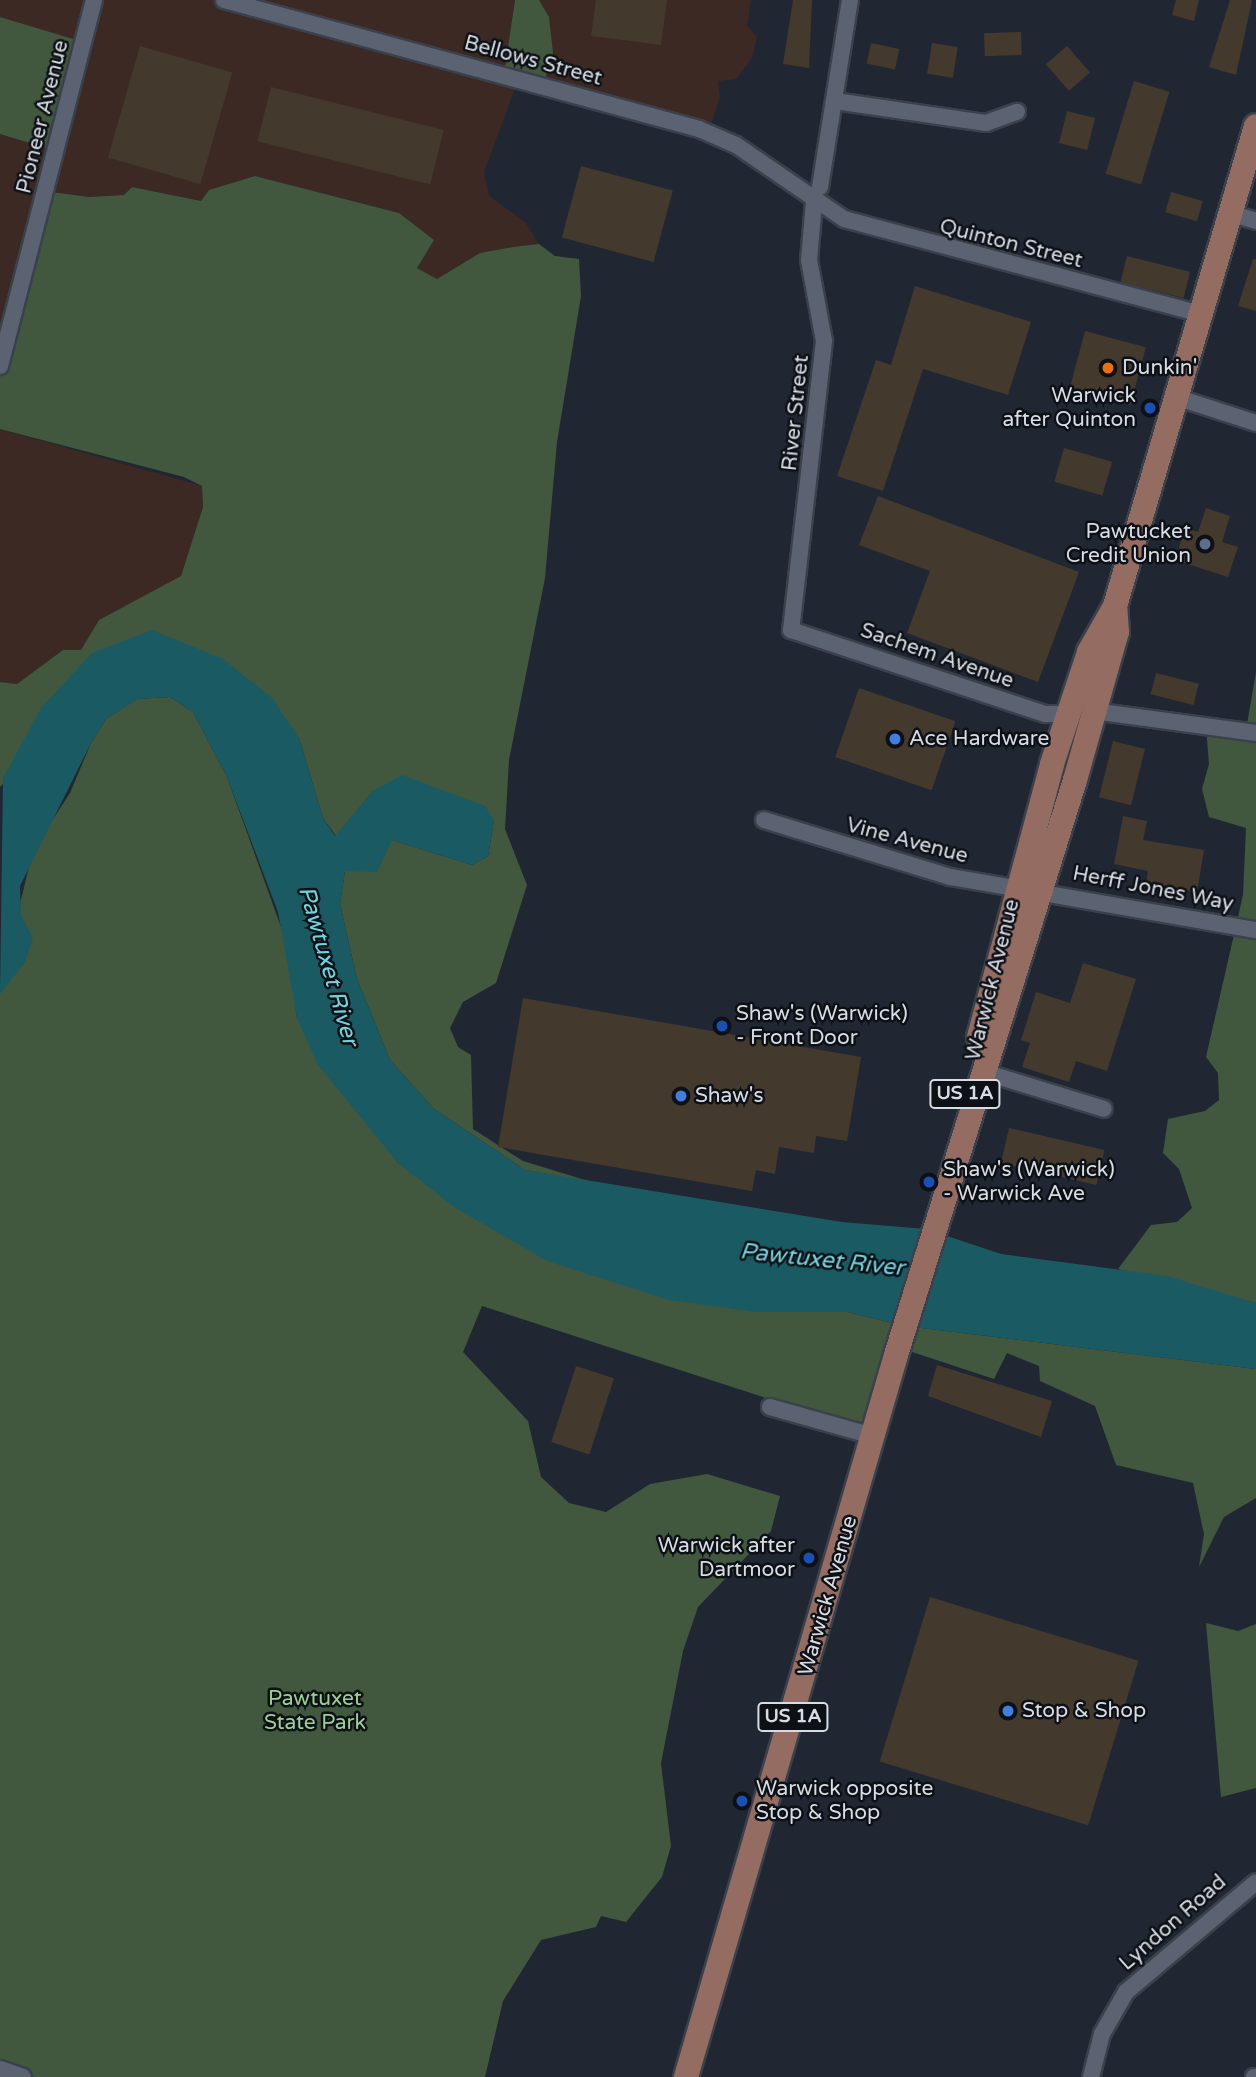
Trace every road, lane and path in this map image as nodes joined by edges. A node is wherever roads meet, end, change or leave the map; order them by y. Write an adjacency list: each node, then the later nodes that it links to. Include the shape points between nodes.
1 (94, 0): 11 (street, Pioneer Avenue)
2 (224, 0): 7 (street, Bellows Street, via 699,129 737,145)
3 (850, 0): 4 (street, River Street)
4 (835, 101): 5 (street, via 986,123); 7 (street, River Street)
5 (1017, 112)
6 (1256, 126): 8 (main road, Warwick Avenue / US 1A)
7 (817, 195): 10 (street, Quinton Street, via 844,219 924,244); 14 (street, River Street, via 809,260 824,341)
8 (1230, 213): 9 (street); 10 (main road, Warwick Avenue / US 1A)
9 (1256, 221)
10 (1202, 314): 12 (main road, Warwick Avenue / US 1A)
11 (0, 366)
12 (1179, 398): 13 (street); 15 (main road, Warwick Avenue / US 1A, via 1115,606 1089,652)
13 (1256, 423)
14 (791, 629): 15 (street, Sachem Avenue, via 1045,714)
15 (1082, 712): 16 (street, Sachem Avenue); 18 (main road, Warwick Avenue / US 1A); 19 (main road, Warwick Avenue / US 1A)
16 (1256, 733)
17 (764, 820): 18 (street, Vine Avenue, via 917,869)
18 (1016, 887): 19 (street, Vine Avenue); 23 (main road, Warwick Avenue / US 1A, via 933,1211)
19 (1042, 890): 20 (street, Herff Jones Way); 21 (main road, Warwick Avenue / US 1A)
20 (1256, 930)
21 (987, 1073): 22 (street); 23 (main road, Warwick Avenue / US 1A)
22 (1104, 1109)
23 (935, 1227): 25 (main road, Warwick Avenue / US 1A)
24 (769, 1407): 25 (street)
25 (873, 1436): 29 (main road, Warwick Avenue / US 1A)
26 (1256, 1882): 30 (street, Lyndon Road, via 1126,1992 1102,2034)
27 (0, 2069): 28 (street)
28 (23, 2077)
29 (686, 2077)
30 (1091, 2077)

